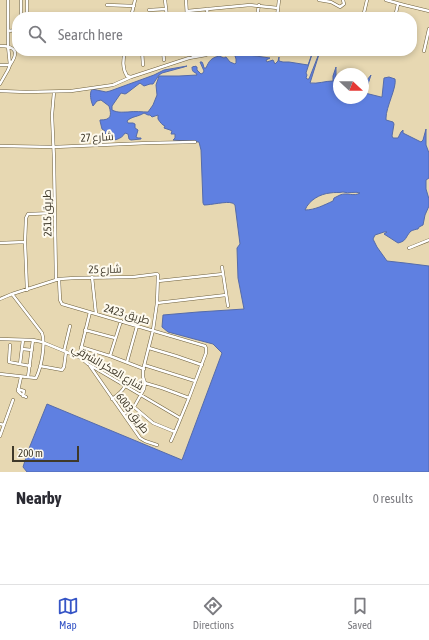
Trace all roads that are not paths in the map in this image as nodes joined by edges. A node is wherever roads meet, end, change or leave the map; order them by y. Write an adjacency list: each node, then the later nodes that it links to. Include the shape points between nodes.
1 (8, 0): 34 (street)
2 (21, 0): 23 (street)
3 (27, 0): 24 (street)
4 (135, 0): 16 (street)
5 (165, 0): 18 (street)
6 (186, 0): 21 (street)
7 (279, 0): 17 (street)
8 (319, 0): 12 (street)
9 (343, 0): 12 (street, via 344,4 341,7)
10 (367, 0): 30 (street)
11 (386, 0): 13 (street)
12 (333, 1)
13 (398, 4): 22 (street); 31 (street)
14 (107, 5): 16 (street)
15 (259, 5): 17 (street); 19 (street); 28 (street)
16 (134, 6): 25 (street)
17 (278, 8): 29 (street)
18 (166, 9): 20 (street); 26 (street)
19 (207, 9): 21 (street); 27 (street)
20 (149, 10)
21 (187, 11)
22 (429, 11)
23 (21, 12)
24 (27, 12)
25 (132, 12)
26 (166, 12)
27 (207, 12)
28 (258, 12)
29 (278, 12)
30 (364, 12)
31 (397, 12)
32 (429, 29): 38 (street)
33 (12, 31): 34 (street)
34 (8, 32): 36 (street)
35 (0, 46): 36 (street)
36 (8, 46): 37 (street); 47 (street)
37 (12, 48)
38 (424, 51)
39 (14, 56): 47 (street)
40 (124, 56): 49 (street, via 124,69 127,76)
41 (142, 56): 48 (street)
42 (164, 56): 45 (street)
43 (200, 56): 44 (street)
44 (193, 57): 49 (street)
45 (164, 60)
46 (0, 65): 47 (street)
47 (10, 65): 50 (street)
48 (143, 65)
49 (131, 77): 52 (street, via 109,86)
50 (0, 84)
51 (0, 91): 52 (street)
52 (54, 92): 55 (street, طريق 2515)
53 (195, 142): 55 (street, شارع 27)
54 (0, 146): 55 (street, شارع 27)
55 (54, 147): 56 (street, طريق 2515)
56 (55, 213): 58 (street, via 28,214 25,220); 64 (street, طريق 2515)
57 (429, 240): 60 (street)
58 (25, 242): 59 (street); 66 (street)
59 (0, 243)
60 (409, 248)
61 (222, 267): 62 (street)
62 (224, 274): 65 (street); 68 (street)
63 (92, 277): 64 (street, شارع 25); 65 (street, شارع 25, via 157,274); 73 (street, طريق 2423)
64 (58, 280): 66 (street, شارع 25); 72 (street, طريق 2423, via 62,304)
65 (158, 281): 70 (street)
66 (27, 290): 67 (street, شارع 25)
67 (12, 294): 69 (street, شارع 25); 83 (street, via 43,335)
68 (226, 296): 70 (street); 71 (street)
69 (0, 299)
70 (157, 303): 78 (street)
71 (228, 306)
72 (90, 312): 73 (street, طريق 2423); 77 (street)
73 (96, 314): 74 (street, طريق 2423)
74 (121, 321): 76 (street, طريق 2423); 79 (street)
75 (70, 326): 89 (street)
76 (137, 326): 78 (street, طريق 2423); 92 (street)
77 (85, 330): 79 (street); 85 (street)
78 (153, 330): 86 (street); 96 (street, طريق 2423, via 205,346)
79 (115, 338): 90 (street)
80 (0, 339): 81 (street, شارع العكر الشرقي)
81 (23, 340): 82 (street, شارع العكر الشرقي); 87 (street)
82 (34, 340): 83 (street, شارع العكر الشرقي); 88 (street)
83 (44, 342): 89 (street, شارع العكر الشرقي); 98 (street)
84 (10, 345): 93 (street, via 9,362)
85 (81, 347): 90 (street); 91 (street)
86 (149, 348): 95 (street); 96 (street)
87 (22, 349): 88 (street); 93 (street)
88 (32, 350): 97 (street)
89 (65, 351): 91 (street, شارع العكر الشرقي); 98 (street, via 62,370)
90 (110, 356): 92 (street)
91 (79, 357): 94 (street, شارع العكر الشرقي)
92 (127, 362): 99 (street)
93 (20, 364): 97 (street)
94 (88, 364): 105 (street, شارع العكر الشرقي); 109 (street, طريق 6003)
95 (144, 365): 99 (street); 103 (street)
96 (202, 365): 103 (street)
97 (30, 366): 102 (street)
98 (40, 366): 102 (street, via 37,377)
99 (144, 369): 104 (street)
100 (0, 374): 101 (street)
101 (21, 377): 102 (street); 107 (street, via 18,389)
102 (28, 378)
103 (195, 381): 108 (street)
104 (145, 383): 106 (street); 108 (street)
105 (125, 386): 106 (street, شارع العكر الشرقي); 109 (street)
106 (141, 395): 111 (street); 113 (street, شارع العكر الشرقي)
107 (25, 396)
108 (189, 398): 113 (street)
109 (112, 399): 112 (street, طريق 6003)
110 (13, 400): 115 (street)
111 (134, 407): 112 (street); 116 (street, via 150,421)
112 (124, 414): 119 (street, طريق 6003, via 141,438)
113 (180, 418): 116 (street)
114 (0, 424): 115 (street)
115 (4, 425): 117 (street)
116 (175, 432): 118 (street)
117 (0, 436)
118 (171, 441)
119 (157, 445)

